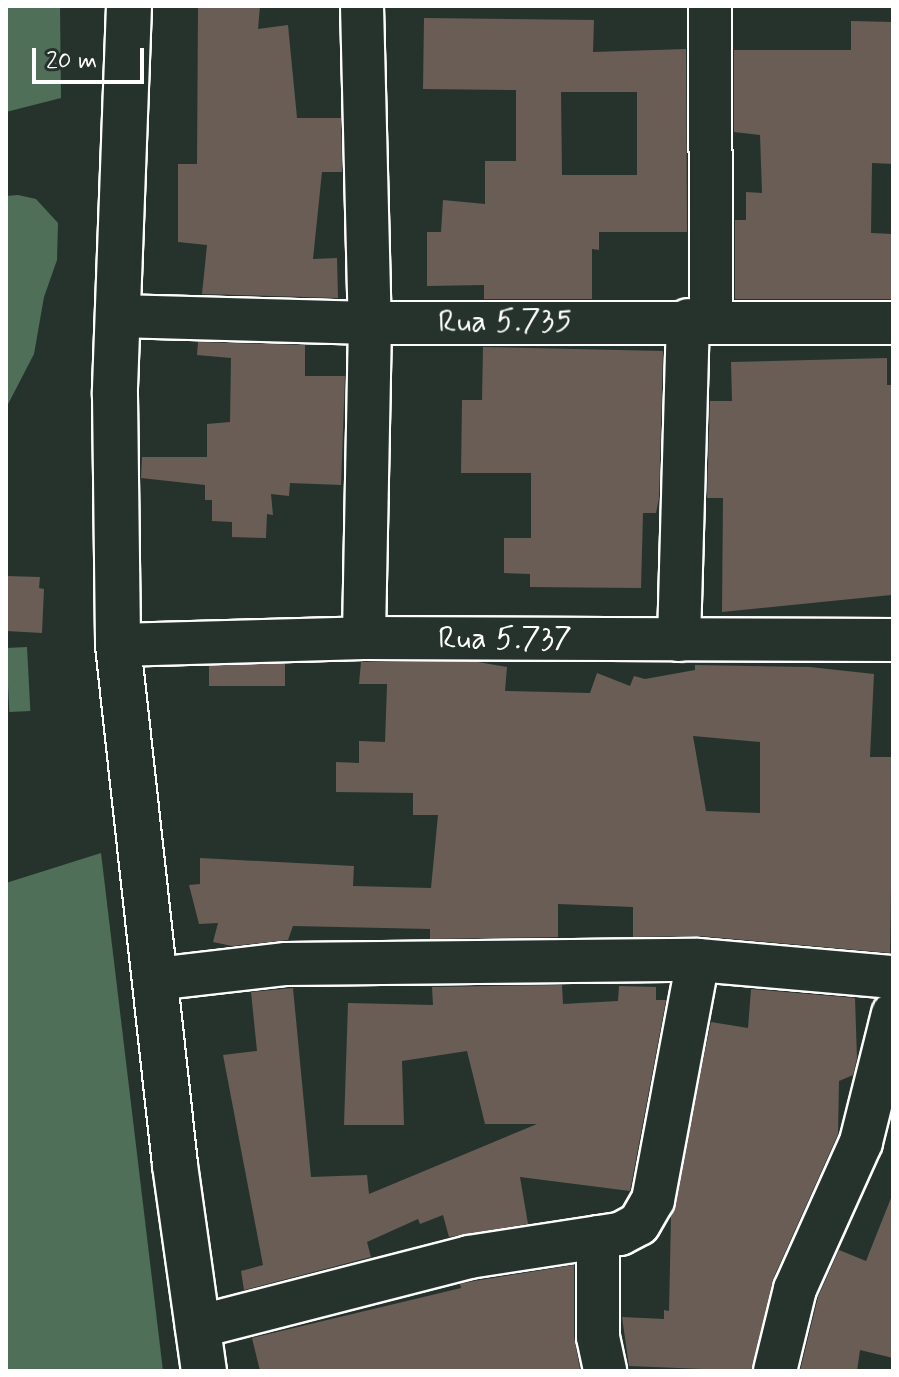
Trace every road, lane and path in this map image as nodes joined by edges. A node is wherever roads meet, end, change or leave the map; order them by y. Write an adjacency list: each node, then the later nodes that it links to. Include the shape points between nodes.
1 (129, 6): 4 (main road)
2 (362, 6): 6 (street)
3 (710, 6): 5 (street)
4 (118, 316): 6 (street, Rua 5.735); 11 (main road)
5 (700, 320): 6 (street, Rua 5.735); 7 (street, Rua 5.735); 9 (street)
6 (370, 323): 8 (street)
7 (893, 323)
8 (364, 638): 9 (street, Rua 5.737); 11 (street, Rua 5.737)
9 (679, 640): 10 (street, Rua 5.737)
10 (893, 640)
11 (118, 645): 14 (main road)
12 (698, 960): 13 (street); 14 (street, via 286,964); 16 (street, via 653,1200 639,1224)
13 (893, 977)
14 (156, 979): 17 (main road)
15 (893, 1014): 20 (street, via 861,1142 795,1289)
16 (598, 1237): 17 (street, via 469,1257); 19 (street, via 598,1337)
17 (197, 1327): 18 (main road)
18 (204, 1371)
19 (605, 1371)
20 (775, 1371)

